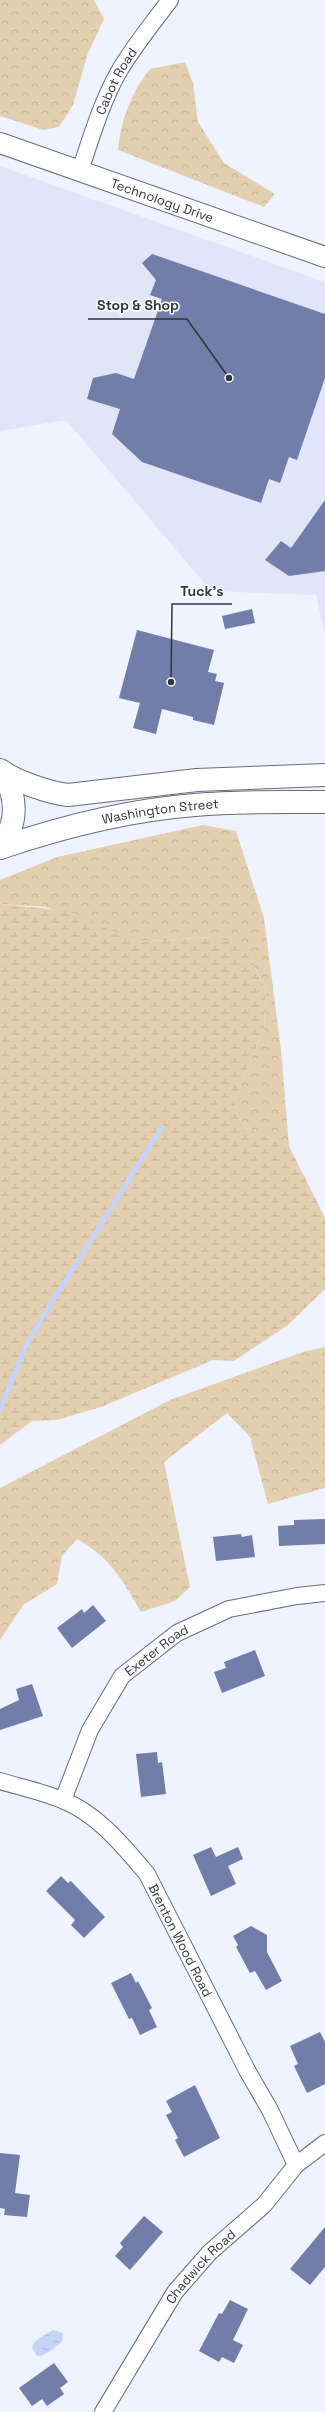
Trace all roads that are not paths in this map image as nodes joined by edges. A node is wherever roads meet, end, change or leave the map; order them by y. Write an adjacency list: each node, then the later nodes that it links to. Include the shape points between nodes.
1 (170, 0): 3 (street, Cabot Road, via 119,72 98,118)
2 (0, 144): 3 (street, Technology Drive)
3 (80, 171): 4 (street, Technology Drive)
4 (325, 257)
5 (1, 771): 6 (main road, Washington Street, via 55,793 68,795 197,780); 8 (main road, Washington Street, via 14,797 15,810 8,837)
6 (325, 775)
7 (325, 802): 8 (main road, Washington Street, via 194,805 144,811 57,831)
8 (0, 848)
9 (325, 1593): 11 (street, Exeter Road, via 229,1609 177,1633 122,1676 90,1730)
10 (0, 1782): 11 (street, Brenton Wood Road)
11 (62, 1800): 13 (street, Brenton Wood Road, via 82,1810 107,1831 148,1874)
12 (325, 2143): 13 (street, Chadwick Road)
13 (296, 2165): 14 (street, Chadwick Road, via 264,2205 210,2252 175,2292)
14 (103, 2412)

